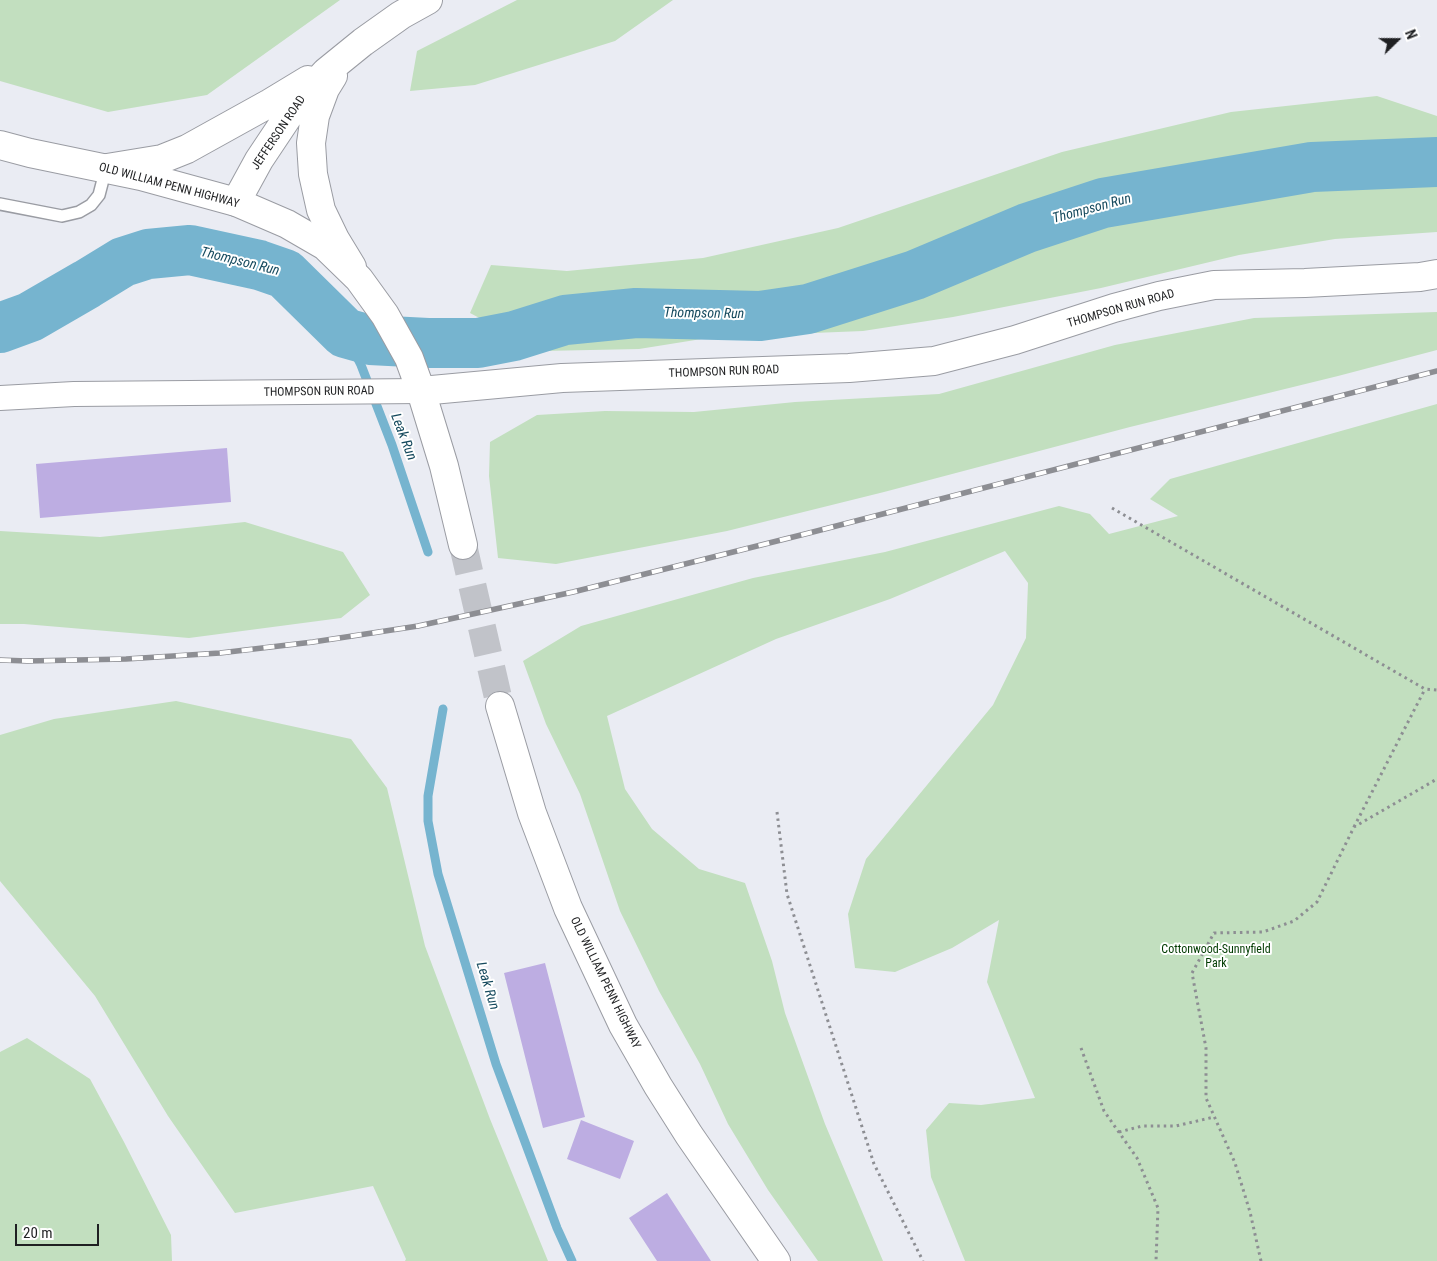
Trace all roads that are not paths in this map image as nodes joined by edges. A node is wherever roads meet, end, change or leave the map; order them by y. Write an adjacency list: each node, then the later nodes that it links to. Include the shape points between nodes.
1 (428, 0): 2 (street, JEFFERSON ROAD, via 401,15)
2 (343, 58): 4 (street, via 187,149 162,159); 5 (street, JEFFERSON ROAD, via 297,103); 8 (street, via 325,89 315,116 311,143 313,174 321,210)
3 (0, 146): 4 (street, OLD WILLIAM PENN HIGHWAY)
4 (106, 168): 5 (street, OLD WILLIAM PENN HIGHWAY); 6 (lane, via 99,195 79,212 62,216)
5 (236, 202): 8 (street, OLD WILLIAM PENN HIGHWAY, via 287,224 325,246)
6 (0, 204)
7 (1437, 274): 9 (street, THOMPSON RUN ROAD, via 1214,285 1114,308 1015,340 934,361 849,368 562,378)
8 (359, 279): 9 (street, OLD WILLIAM PENN HIGHWAY, via 385,315 409,358)
9 (411, 391): 10 (street, THOMPSON RUN ROAD, via 74,394); 11 (street, OLD WILLIAM PENN HIGHWAY, via 444,466)
10 (0, 398)
11 (463, 544)
12 (500, 706): 13 (street, OLD WILLIAM PENN HIGHWAY, via 532,812 568,908 623,1025 689,1135)
13 (776, 1261)

